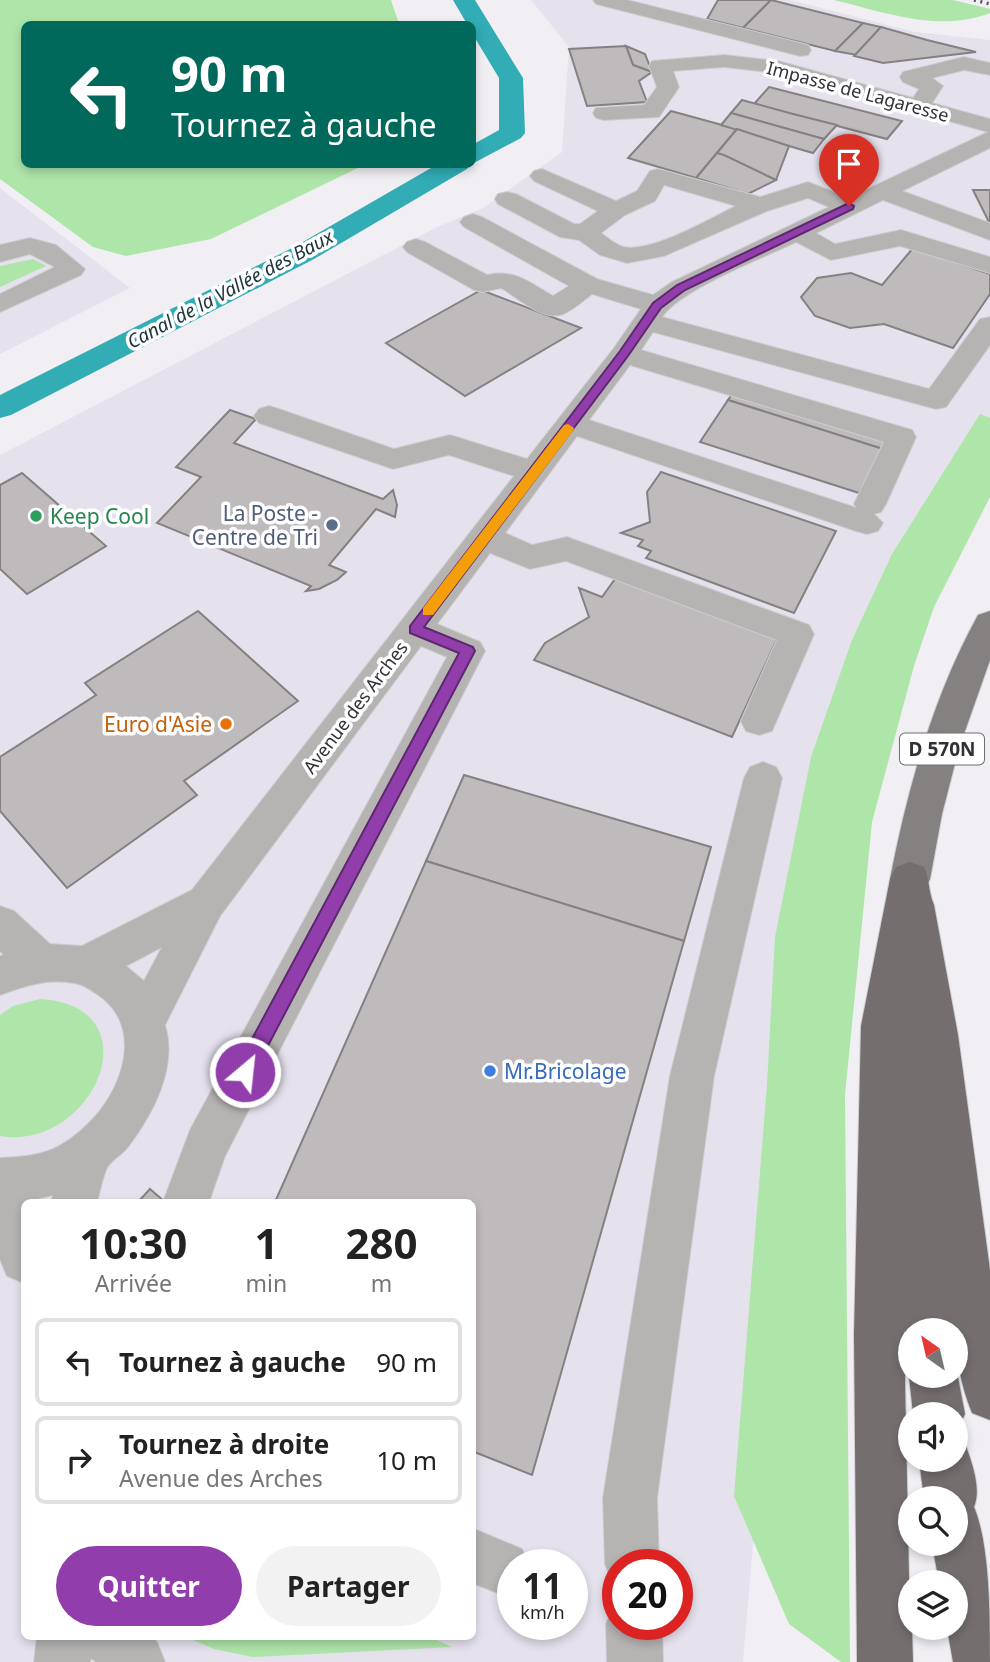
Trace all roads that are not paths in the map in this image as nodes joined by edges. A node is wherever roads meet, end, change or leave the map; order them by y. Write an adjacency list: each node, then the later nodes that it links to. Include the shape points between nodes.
1 (603, 0): 2 (street)
2 (676, 18): 3 (street); 4 (street, via 698,46)
3 (819, 54)
4 (724, 61): 8 (street, Impasse de Lagaresse, via 778,67); 9 (street, Impasse de Lagaresse, via 660,66 668,87 651,112)
5 (990, 69): 7 (street, via 964,63)
6 (885, 71): 7 (street)
7 (911, 77): 8 (street, via 932,86)
8 (919, 106): 10 (street, Impasse de Lagaresse)
9 (604, 113)
10 (990, 126)
11 (990, 139): 13 (street, Avenue des Arches)
12 (542, 176): 17 (street)
13 (881, 191): 16 (street, Avenue des Arches); 21 (street)
14 (508, 199): 19 (street, via 569,232)
15 (759, 205): 16 (street, via 786,199 813,180); 17 (street, via 658,176 646,196); 19 (street, via 654,251 629,255 599,247)
16 (849, 206): 20 (street, Avenue des Arches)
17 (616, 210): 19 (street)
18 (473, 222): 25 (street)
19 (586, 232)
20 (796, 232): 24 (street, via 831,252 901,238); 27 (street, Avenue des Arches, via 681,288)
21 (990, 232)
22 (416, 247): 25 (street, via 483,284 505,279 554,308)
23 (0, 254): 26 (street, via 20,245 51,250 72,269)
24 (990, 265)
25 (588, 285): 27 (street)
26 (0, 304)
27 (651, 313): 28 (street, via 936,400); 29 (street, Avenue des Arches)
28 (990, 325)
29 (624, 354): 31 (street, Avenue des Arches); 31 (street, via 901,437 869,513)
30 (269, 416): 32 (street, via 393,458 450,445)
31 (571, 424): 32 (street, Avenue des Arches)
32 (534, 472): 33 (street, Avenue des Arches)
33 (485, 537): 35 (street, Avenue des Arches); 36 (street, via 530,557 567,549 797,634)
34 (990, 624): 38 (main road, D 570N, via 950,721 920,818)
35 (415, 629): 39 (street, Avenue des Arches); 49 (street, via 468,651 206,1146)
36 (758, 721)
37 (763, 778): 53 (street, via 692,1076 630,1498)
38 (910, 879): 51 (highway, via 908,1029); 52 (highway, via 936,1035 972,1318); 61 (highway, via 882,1026 879,1335)
39 (206, 903): 42 (street, Avenue des Arches); 44 (street, Avenue des Arches)
40 (0, 924): 41 (street)
41 (42, 963): 42 (street); 43 (street)
42 (87, 965): 44 (street, via 113,977 132,997)
43 (0, 976)
44 (145, 1021): 45 (street, via 148,1055 139,1091 118,1126)
45 (87, 1154): 46 (street, via 57,1171); 48 (street)
46 (0, 1181)
47 (0, 1197): 50 (street)
48 (75, 1199)
49 (187, 1199)
50 (21, 1251)
51 (927, 1318)
52 (990, 1395)
53 (632, 1549)
54 (960, 1556): 62 (highway)
55 (65, 1640): 58 (street)
56 (113, 1640): 59 (street)
57 (634, 1640): 60 (street)
58 (62, 1662)
59 (137, 1662)
60 (635, 1662)
61 (885, 1662)
62 (981, 1662)

